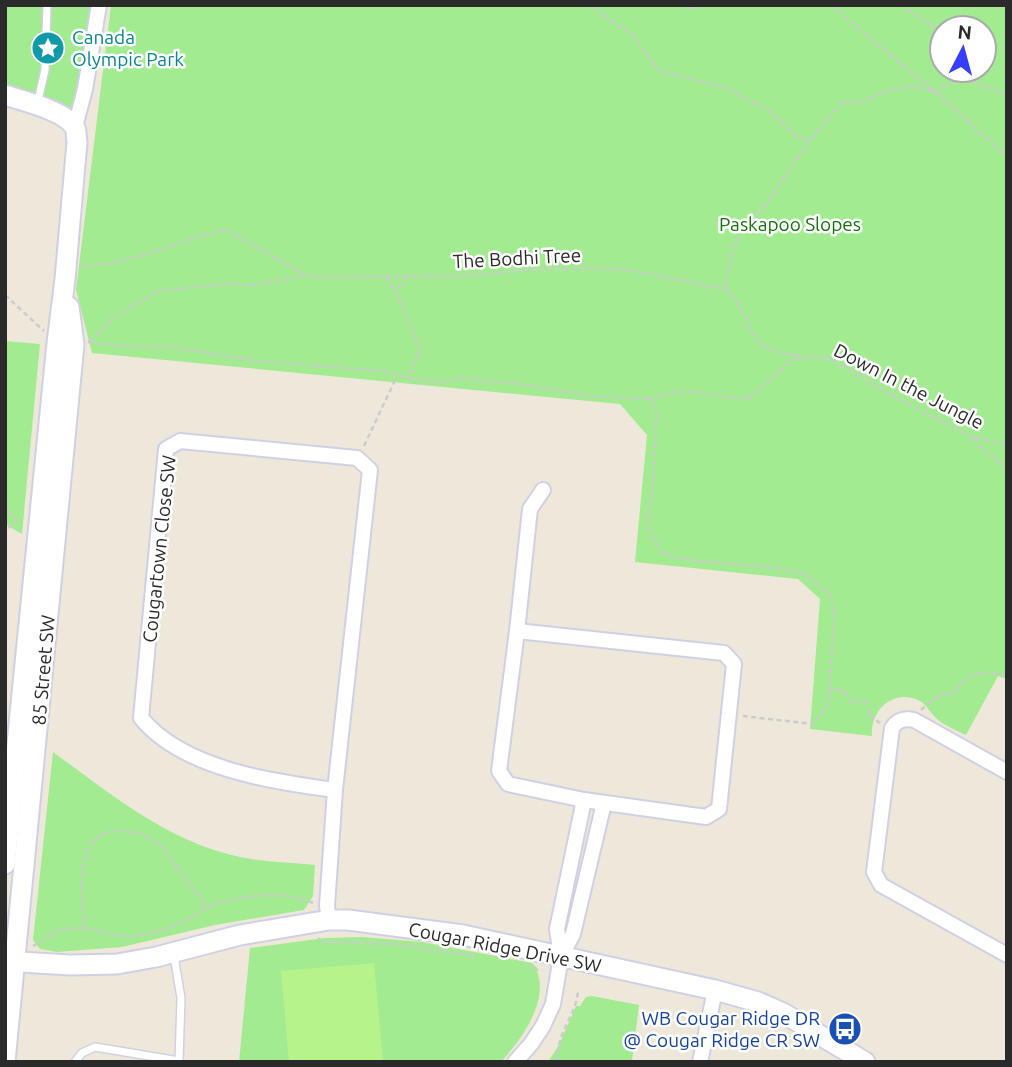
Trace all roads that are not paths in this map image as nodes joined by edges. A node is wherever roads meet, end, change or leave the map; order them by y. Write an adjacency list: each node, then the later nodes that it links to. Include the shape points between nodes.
1 (47, 5): 4 (lane, via 45,70)
2 (99, 5): 5 (street, 85 Street SW)
3 (5, 95): 4 (street)
4 (37, 106): 5 (street)
5 (75, 127): 6 (street, 85 Street SW, via 66,272)
6 (74, 343): 13 (street, 85 Street SW); 18 (street, 85 Street SW)
7 (543, 490): 8 (street, via 530,509)
8 (517, 631): 11 (street, via 499,771 508,784); 12 (street, via 724,653 734,664 719,809 706,817)
9 (1007, 772): 16 (street, via 914,720 902,720 892,728 874,872 881,885)
10 (335, 790): 10 (street, Cougartown Close SW, via 260,779 223,768 152,732 141,718 166,449 180,440 357,458 370,470); 14 (street)
11 (583, 800): 12 (street); 17 (street, via 557,929)
12 (604, 803): 17 (street, via 573,934)
13 (5, 864)
14 (328, 920): 15 (street, Cougar Ridge Drive SW, via 240,934); 17 (street, Cougar Ridge Drive SW, via 432,930)
15 (173, 951): 18 (street, Cougar Ridge Drive SW, via 117,964); 22 (lane, via 181,998)
16 (1007, 955)
17 (561, 957): 19 (street, Cougar Ridge Drive SW); 23 (street, via 548,1015)
18 (11, 962): 20 (street, 85 Street SW)
19 (715, 990): 24 (street); 25 (street, Cougar Ridge Drive SW, via 783,1013)
20 (5, 1062)
21 (75, 1062): 22 (lane, via 95,1047)
22 (179, 1062)
23 (516, 1062)
24 (700, 1062)
25 (865, 1062)

